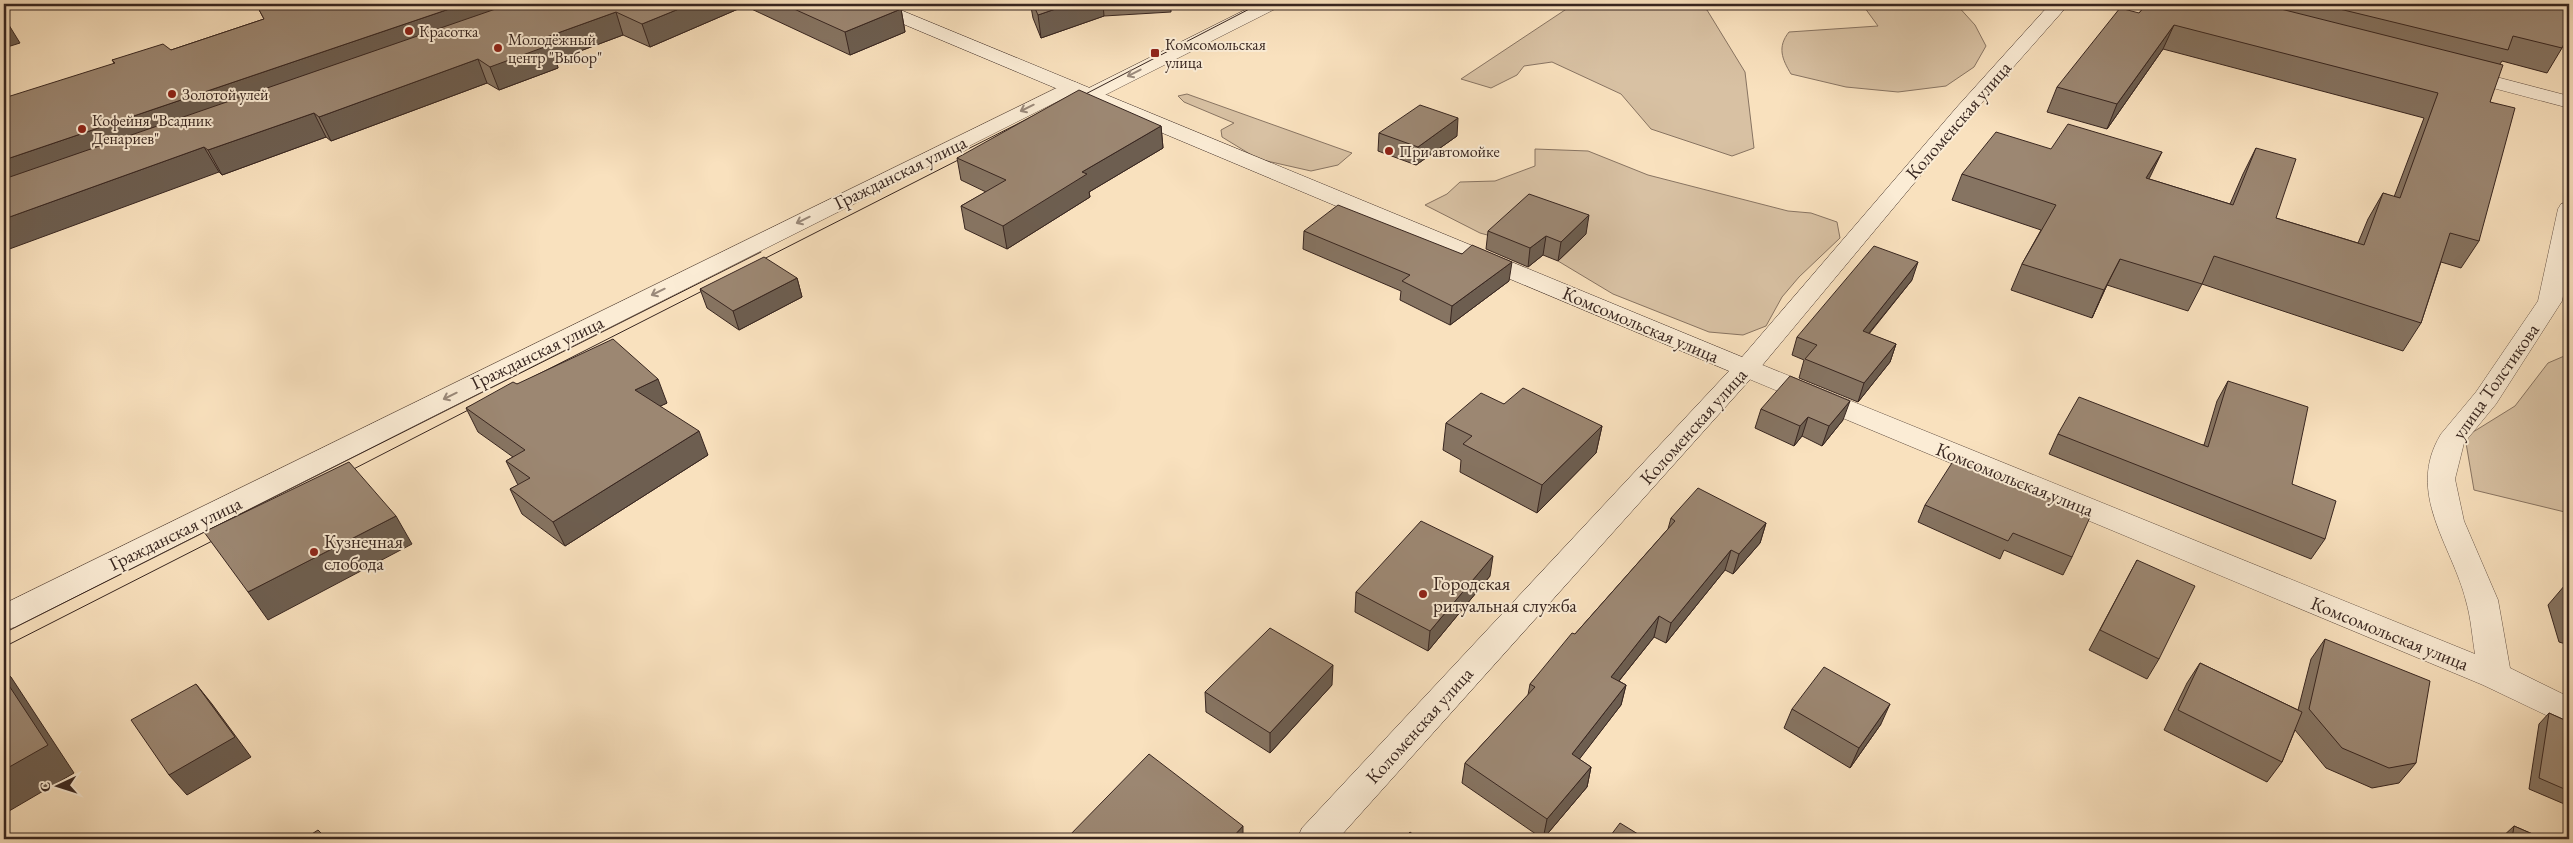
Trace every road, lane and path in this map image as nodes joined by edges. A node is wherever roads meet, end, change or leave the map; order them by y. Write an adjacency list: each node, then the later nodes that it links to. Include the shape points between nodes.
1 (871, 4): 5 (street, Комсомольская улица)
2 (1271, 4): 5 (street, Гражданская улица, one-way to 5)
3 (2060, 4): 8 (street, Коломенская улица, via 1964,111)
4 (2444, 69): 6 (street)
5 (1080, 91): 8 (street, Комсомольская улица); 9 (street, Гражданская улица, one-way to 9)
6 (2569, 102)
7 (2569, 209): 10 (street, улица Толстикова, via 2550,301 2486,398 2451,441 2441,479 2449,521 2482,600)
8 (1746, 368): 10 (street, Комсомольская улица); 12 (street, Коломенская улица)
9 (4, 618)
10 (2495, 676): 11 (street)
11 (2569, 712)
12 (1314, 839)

